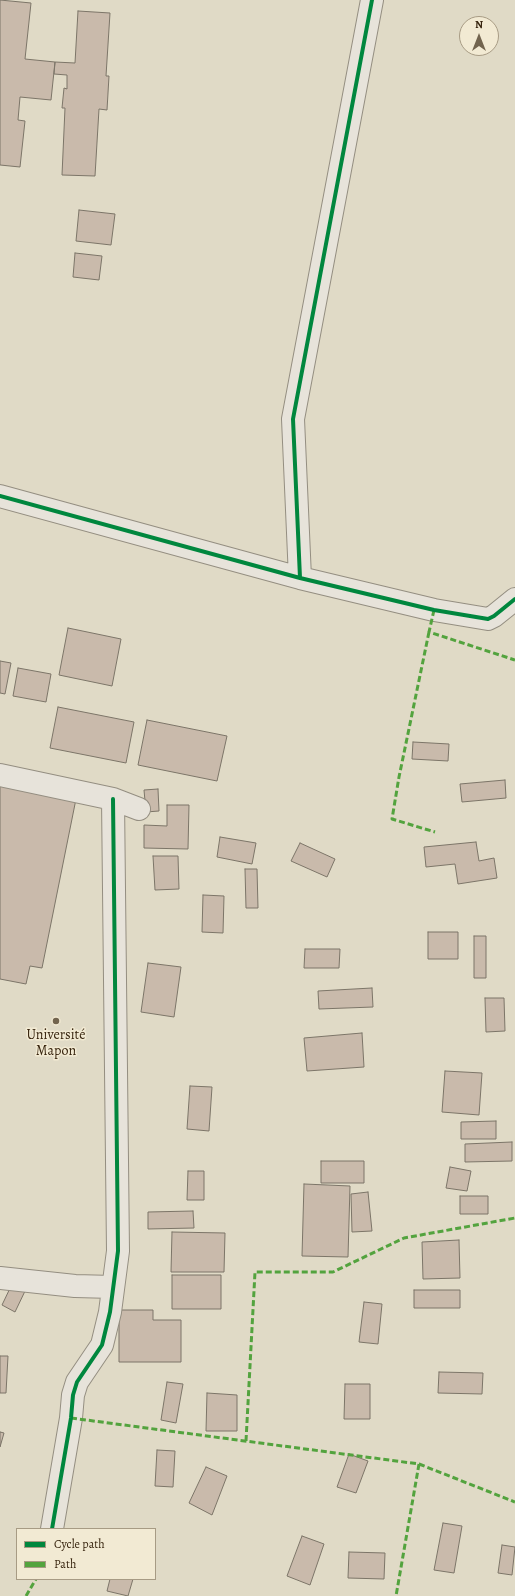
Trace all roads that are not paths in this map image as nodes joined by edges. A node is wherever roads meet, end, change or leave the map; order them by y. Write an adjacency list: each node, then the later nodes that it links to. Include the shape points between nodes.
1 (372, 0): 3 (street, via 293,419)
2 (0, 496): 3 (street)
3 (300, 578): 4 (street, via 434,610 488,619)
4 (515, 599)
5 (0, 775): 6 (street)
6 (113, 799): 7 (street); 9 (street, via 118,1250)
7 (139, 809)
8 (0, 1278): 9 (street, via 75,1286)
9 (113, 1287): 10 (street, via 102,1345 77,1382 73,1395)
10 (52, 1528)

